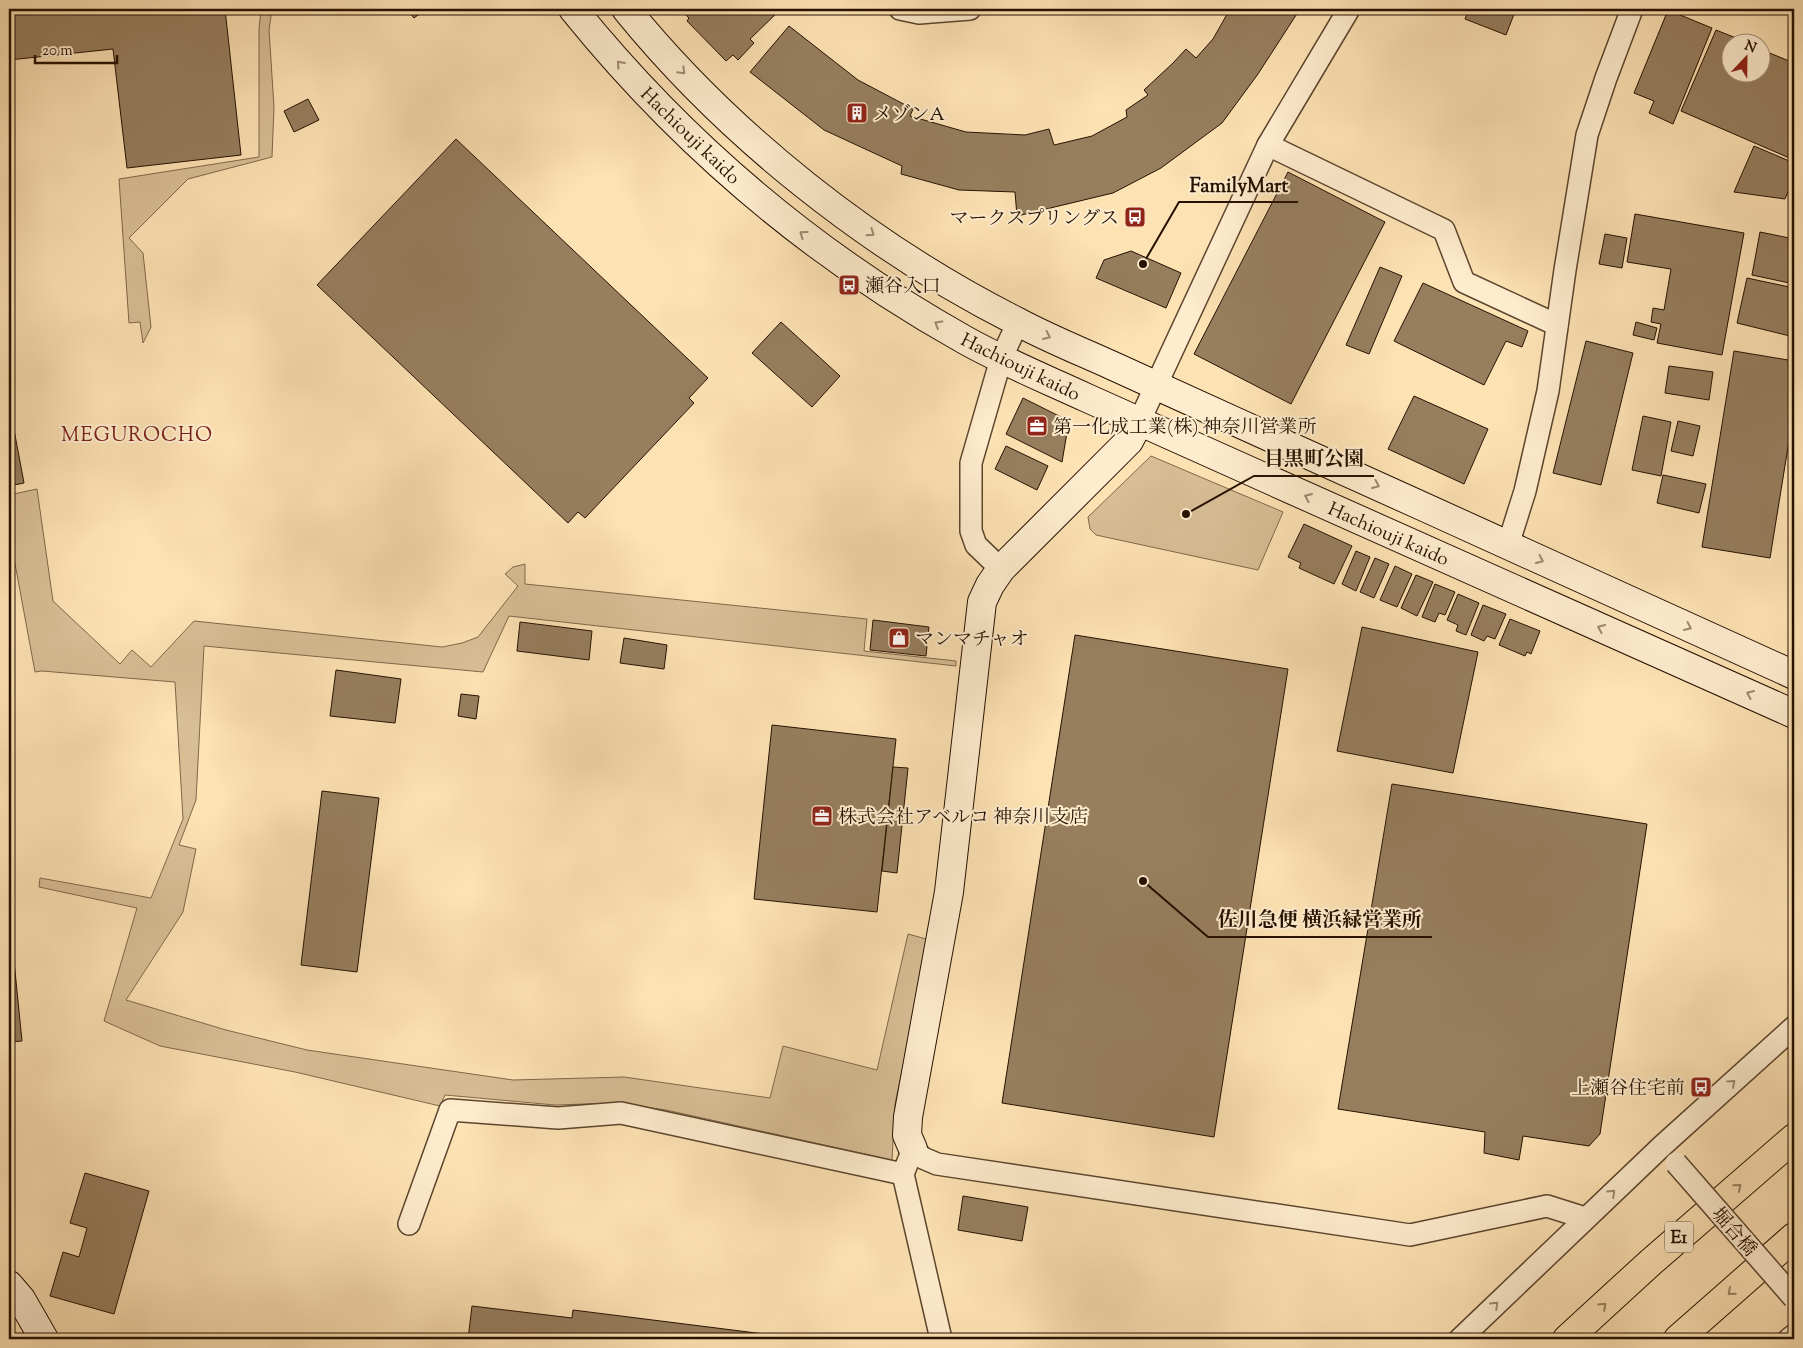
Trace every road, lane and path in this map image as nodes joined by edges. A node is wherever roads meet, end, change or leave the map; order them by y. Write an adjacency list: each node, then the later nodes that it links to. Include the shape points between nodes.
1 (573, 9): 10 (street, Hachiouji kaido, one-way to 1, via 844,264 735,180 644,92)
2 (626, 9): 8 (street, Hachiouji kaido, one-way to 8, via 711,101 816,192 927,270)
3 (900, 9): 4 (street, via 919,13)
4 (970, 9)
5 (1349, 9): 7 (street)
6 (1632, 9): 9 (street, via 1586,135)
7 (1268, 145): 9 (street, via 1444,230 1464,282); 11 (street)
8 (1018, 322): 10 (street); 11 (street, Hachiouji kaido, one-way to 11)
9 (1557, 325): 13 (street, via 1548,391 1525,491)
10 (1001, 359): 12 (street, Hachiouji kaido); 14 (street, via 971,463 971,531 976,545)
11 (1156, 386): 12 (street); 13 (street, Hachiouji kaido, one-way to 13)
12 (1139, 422): 14 (street, via 1129,441); 16 (street, Hachiouji kaido, one-way to 12)
13 (1508, 545): 15 (street, Hachiouji kaido, one-way to 15)
14 (1001, 569): 20 (street, via 982,602 949,892 908,1116)
15 (1794, 675)
16 (1794, 714)
17 (1794, 1027): 19 (street, one-way to 17)
18 (1794, 1138): 30 (highway, E1, one-way to 18)
19 (1662, 1146): 21 (street, one-way to 19); 25 (street, 堀合橋, bridge)
20 (908, 1162): 21 (street, via 924,1158 937,1164 1410,1235 1546,1206); 22 (street, via 621,1113 558,1118 450,1110); 28 (street)
21 (1585, 1218): 29 (street, one-way to 21)
22 (409, 1224)
23 (1794, 1237): 31 (highway, one-way to 31)
24 (9, 1284): 27 (street)
25 (1794, 1298)
26 (1794, 1335): 32 (street)
27 (44, 1339)
28 (941, 1339)
29 (1460, 1339)
30 (1567, 1339)
31 (1678, 1339)
32 (1789, 1339)

